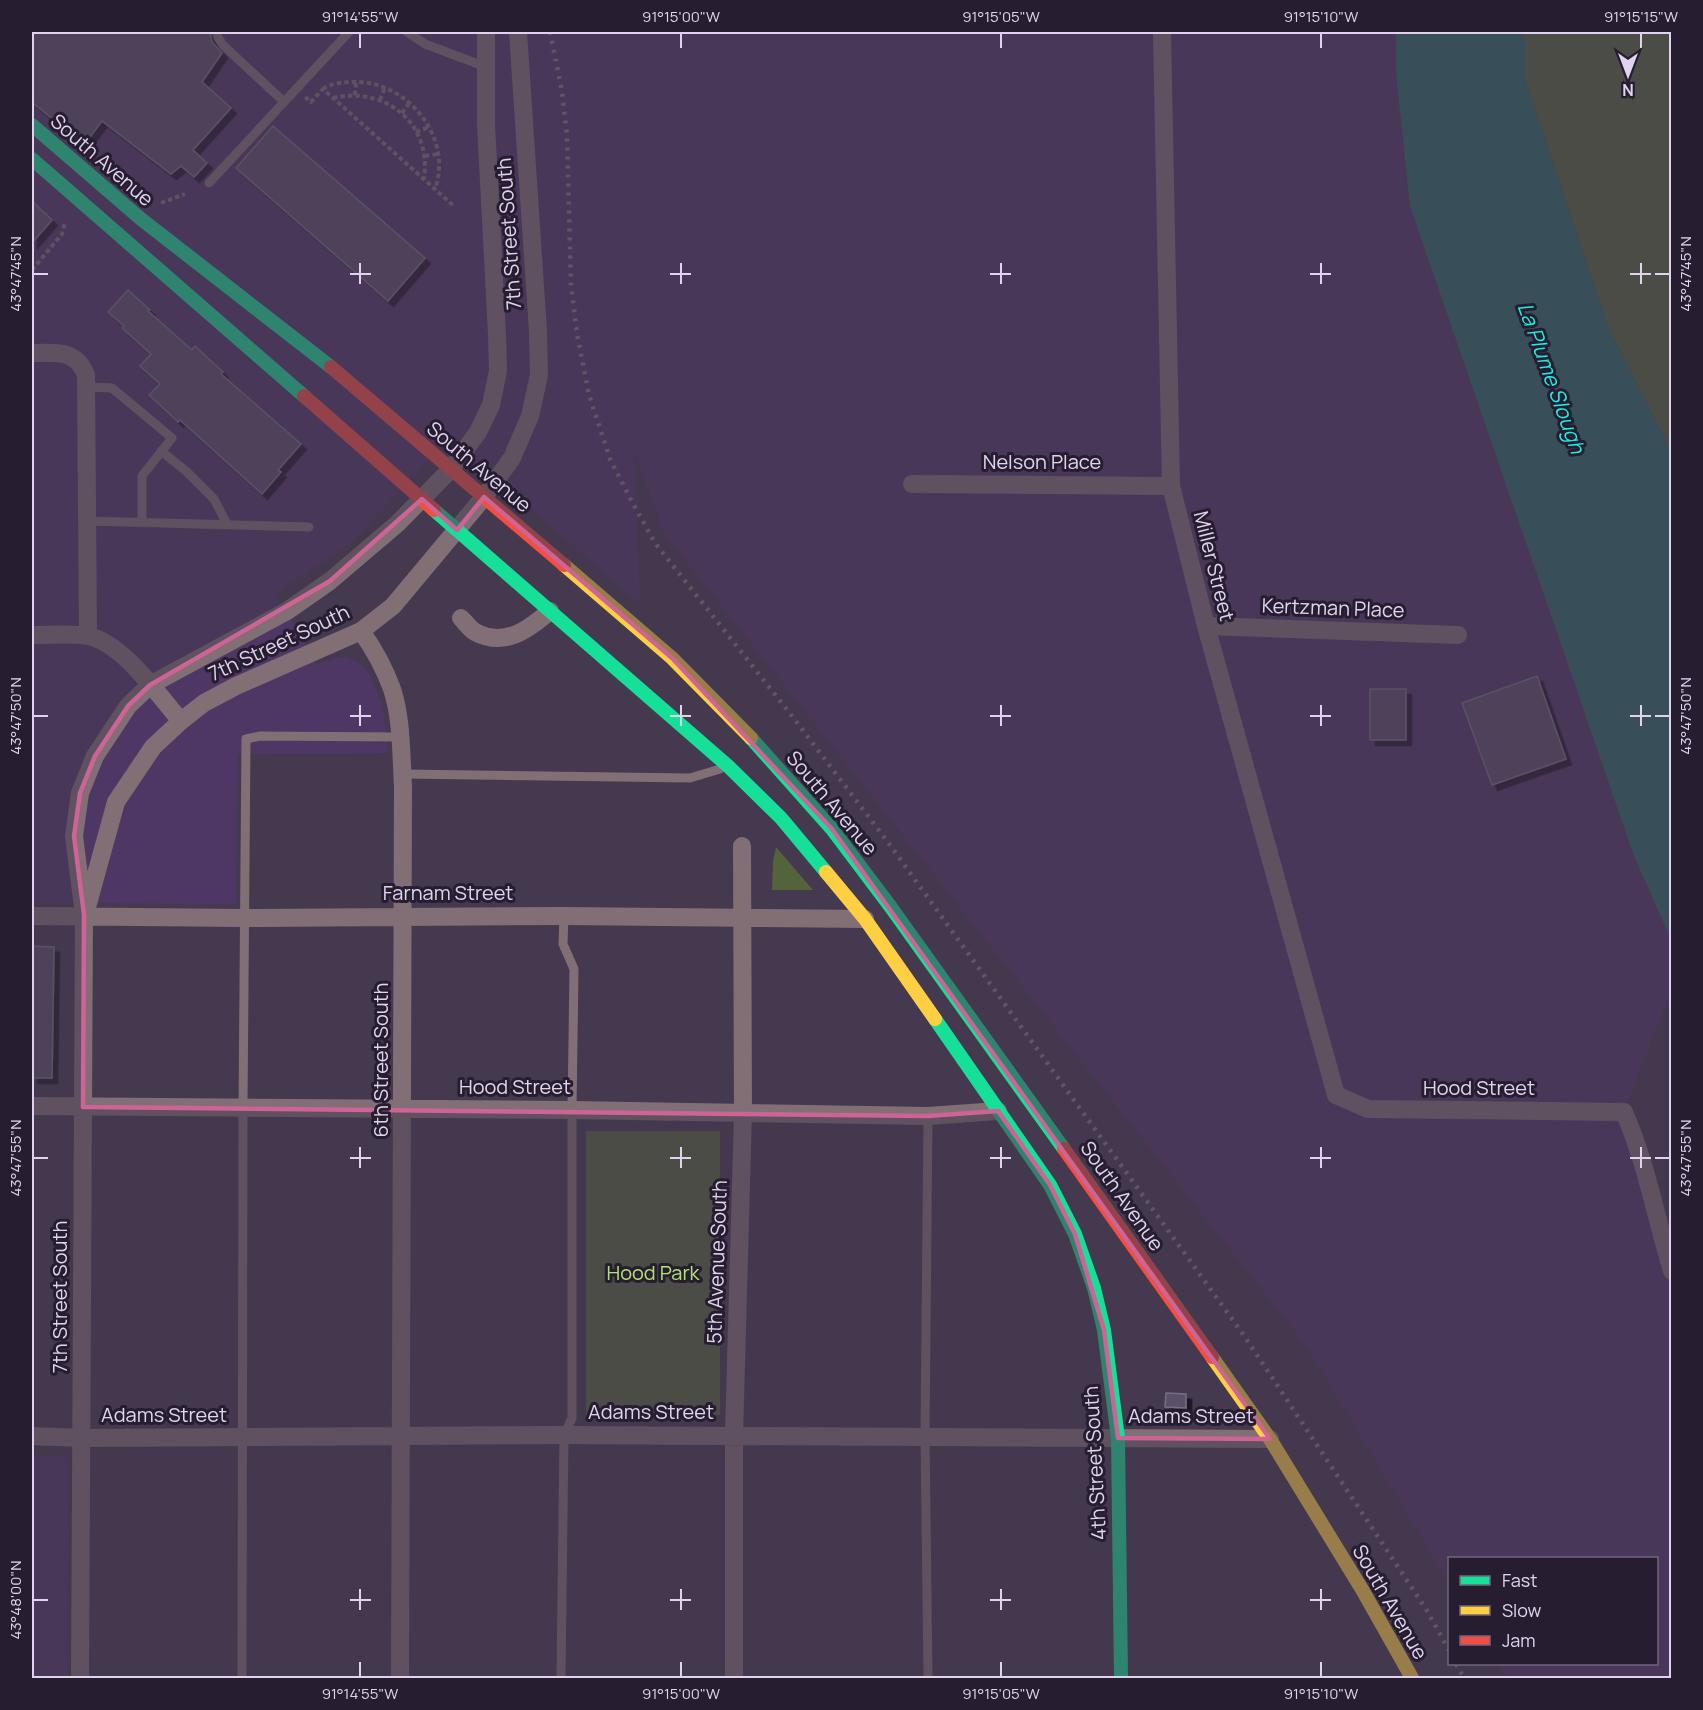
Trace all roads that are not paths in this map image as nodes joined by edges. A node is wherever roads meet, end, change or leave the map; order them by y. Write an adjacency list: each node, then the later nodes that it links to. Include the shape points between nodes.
1 (217, 32): 8 (lane, via 224,46)
2 (348, 32): 8 (lane)
3 (407, 32): 7 (lane, via 425,44)
4 (486, 32): 7 (street, 7th Street South)
5 (518, 32): 18 (street, 7th Street South, via 538,375 530,416 512,458)
6 (1162, 32): 17 (street, Miller Street)
7 (486, 67): 15 (street, 7th Street South, via 498,371 478,432)
8 (283, 101): 11 (lane)
9 (32, 124): 15 (highway, South Avenue, via 141,219 304,345)
10 (32, 159): 19 (highway)
11 (209, 183)
12 (32, 352): 13 (street, via 77,358)
13 (87, 381): 14 (lane, via 112,388 172,438); 20 (street)
14 (161, 452): 21 (lane, via 142,476); 22 (lane, via 214,499)
15 (451, 469): 18 (highway, South Avenue); 19 (street, 7th Street South)
16 (912, 484): 17 (street, Nelson Place)
17 (1171, 486): 27 (street, Miller Street)
18 (484, 497): 24 (street, 7th Street South); 64 (highway, South Avenue, via 672,658 754,741 832,829)
19 (422, 499): 24 (highway); 32 (street, 7th Street South, via 330,581 286,611)
20 (87, 521): 21 (lane); 31 (street)
21 (142, 522): 22 (lane)
22 (227, 524): 23 (lane)
23 (309, 527)
24 (457, 530): 25 (highway); 28 (street, 7th Street South, via 393,606)
25 (550, 611): 26 (street, via 532,627 512,637 475,632); 35 (highway)
26 (461, 618)
27 (1206, 626): 30 (street, Kertzman Place); 45 (street, Miller Street)
28 (362, 631): 33 (street, 7th Street South, via 236,686); 34 (street, 6th Street South, via 378,655 393,691)
29 (32, 635): 31 (street)
30 (1458, 635)
31 (88, 636): 32 (street, via 115,649)
32 (150, 685): 33 (street); 38 (street, 7th Street South, via 128,706 95,756 80,793 74,836)
33 (181, 721): 38 (street, 7th Street South, via 153,747 116,802)
34 (400, 737): 36 (street, 6th Street South); 42 (lane, via 246,739)
35 (728, 766): 36 (lane, via 690,778); 44 (highway, via 781,818)
36 (402, 774): 39 (street, 6th Street South)
37 (742, 846): 43 (street, 5th Avenue South)
38 (84, 915): 40 (street, Farnam Street); 42 (street, Farnam Street); 47 (street, 7th Street South)
39 (404, 915): 41 (street, Farnam Street); 42 (street, Farnam Street); 49 (street, 6th Street South)
40 (32, 916)
41 (564, 916): 43 (street, Farnam Street); 50 (lane, via 563,944 574,969)
42 (244, 918): 48 (lane)
43 (744, 919): 44 (street, Farnam Street); 52 (street, 5th Avenue South)
44 (865, 919): 51 (highway)
45 (1336, 1095): 54 (street, Hood Street, via 1368,1109 1624,1112)
46 (32, 1106): 47 (street, Hood Street)
47 (84, 1107): 48 (street, Hood Street); 62 (street, 7th Street South)
48 (243, 1108): 49 (street, Hood Street); 61 (lane)
49 (403, 1109): 50 (street, Hood Street); 59 (street, 6th Street South)
50 (572, 1110): 52 (street, Hood Street); 56 (lane, via 572,1418)
51 (998, 1111): 53 (street, Hood Street); 63 (highway, 4th Street South, via 1050,1185 1075,1234 1104,1330)
52 (743, 1113): 53 (street, Hood Street); 57 (street, 5th Avenue South)
53 (928, 1116): 60 (lane)
54 (1664, 1216): 55 (street)
55 (1671, 1270)
56 (564, 1435): 57 (street, Adams Street); 59 (street, Adams Street); 68 (lane)
57 (734, 1435): 60 (street, Adams Street); 69 (street, 5th Avenue South)
58 (32, 1436): 62 (street, Adams Street)
59 (401, 1436): 61 (street, Adams Street); 67 (street, 6th Street South)
60 (925, 1436): 63 (street, Adams Street); 70 (lane)
61 (243, 1437): 62 (street, Adams Street); 66 (lane)
62 (81, 1438): 65 (street, 7th Street South)
63 (1118, 1438): 64 (street, Adams Street); 71 (highway, 4th Street South)
64 (1270, 1439): 72 (highway, South Avenue)
65 (80, 1678)
66 (242, 1678)
67 (400, 1678)
68 (561, 1678)
69 (734, 1678)
70 (928, 1678)
71 (1121, 1678)
72 (1412, 1678)

